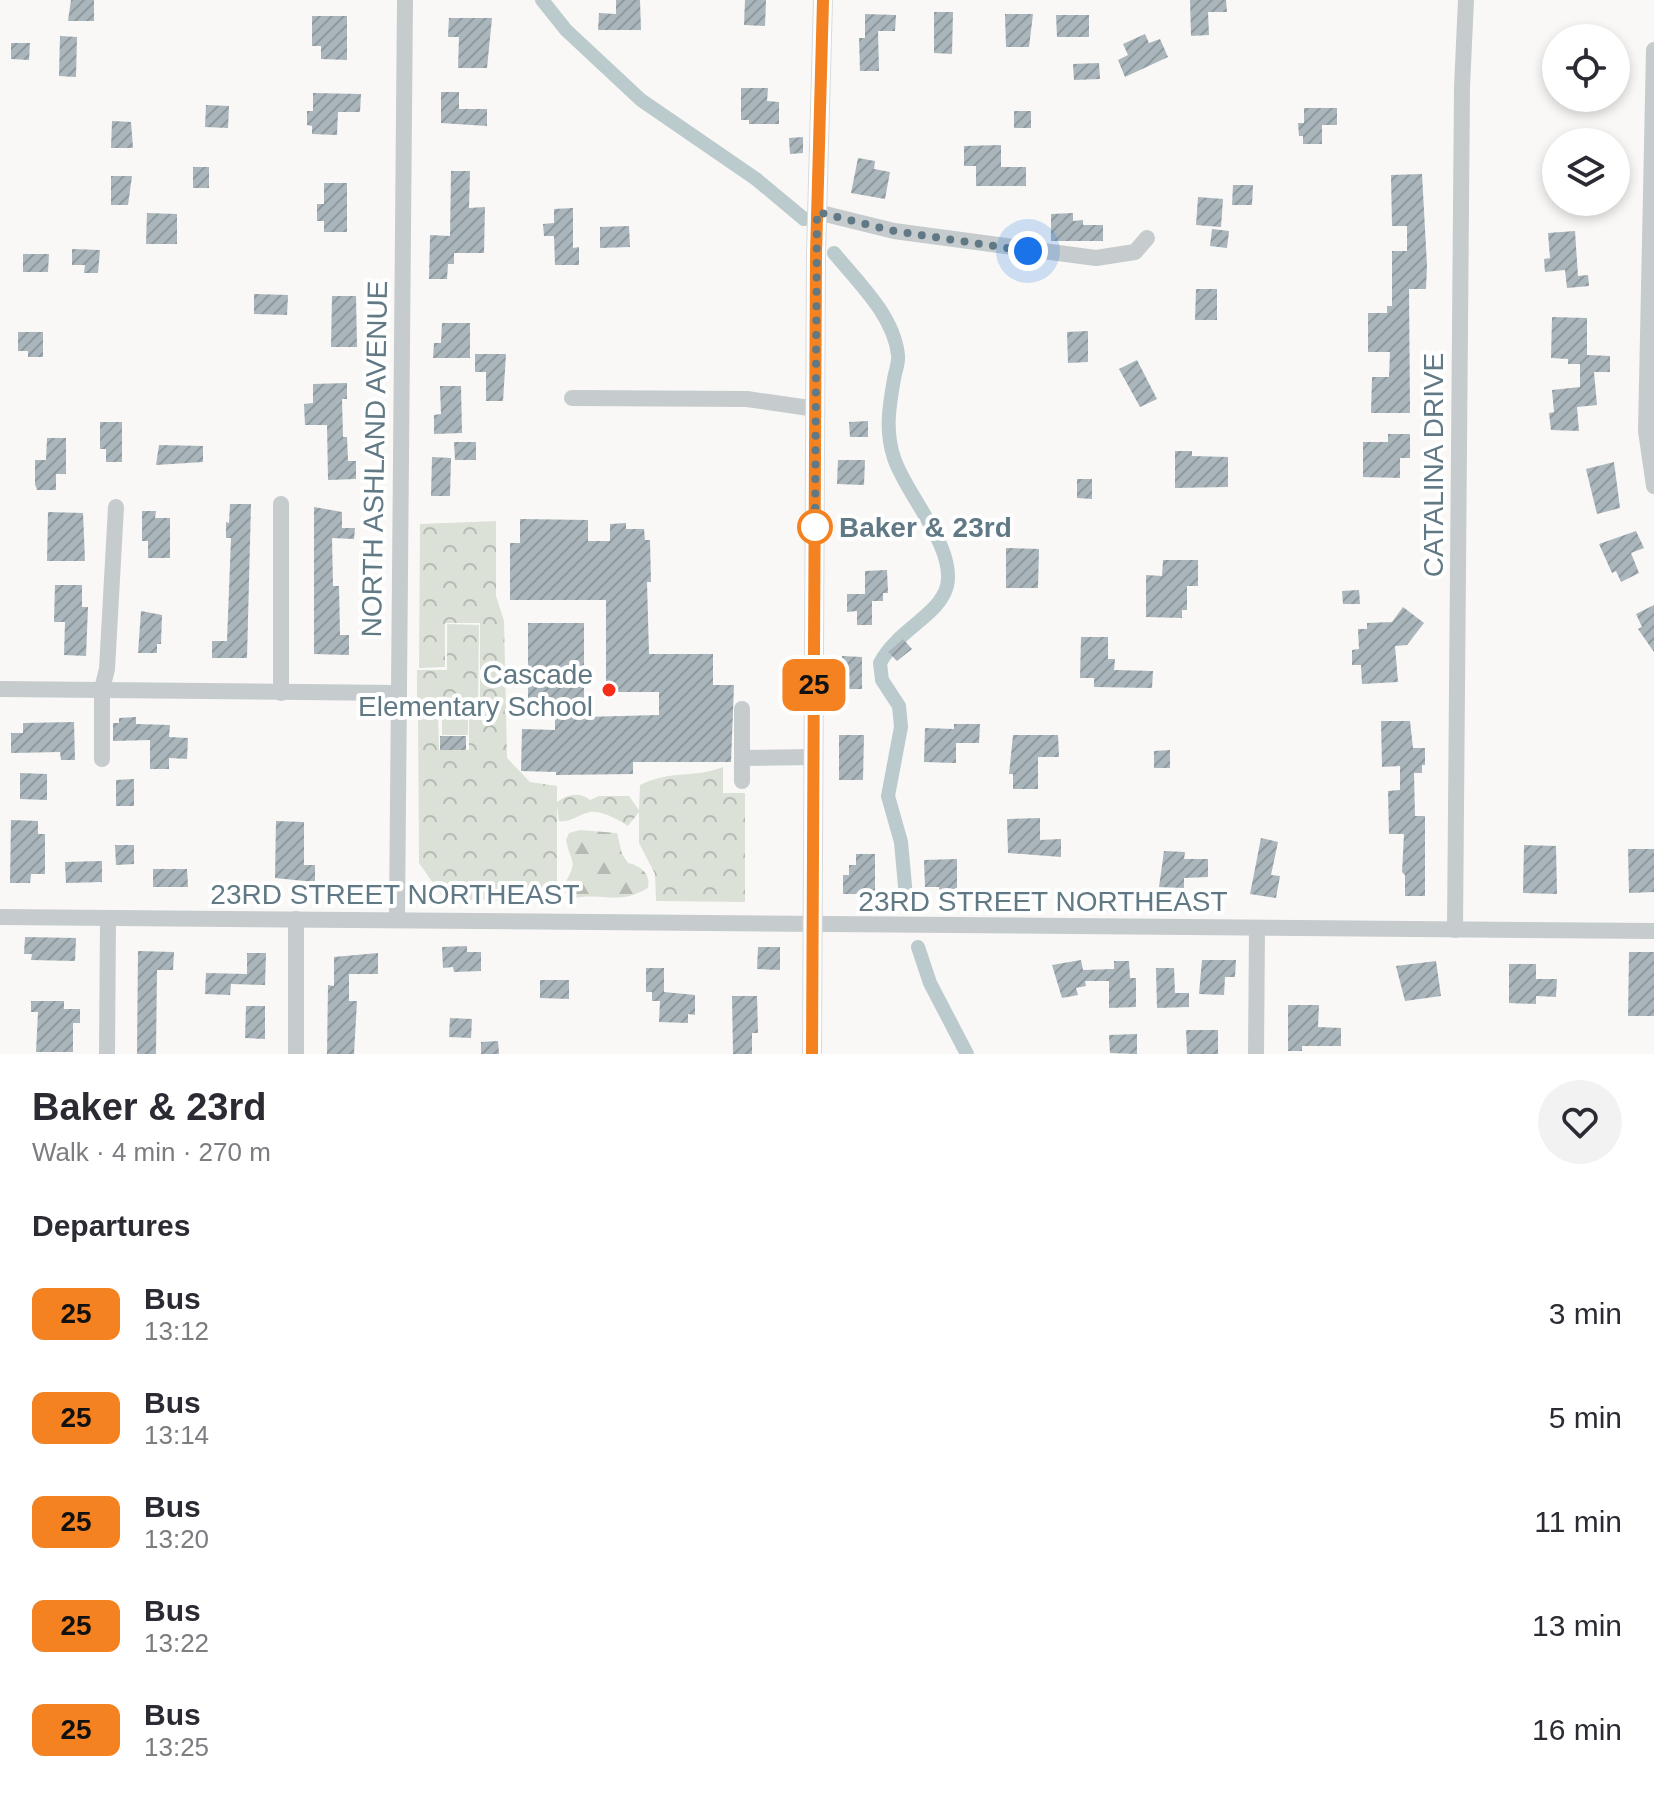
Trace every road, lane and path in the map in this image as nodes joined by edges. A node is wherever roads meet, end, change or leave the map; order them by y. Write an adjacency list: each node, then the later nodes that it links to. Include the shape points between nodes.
1 (405, 0): 15 (street, NORTH ASHLAND AVENUE)
2 (823, 0): 5 (main road)
3 (1466, 0): 27 (street, CATALINA DRIVE)
4 (1653, 50): 9 (street, via 1646,431)
5 (817, 212): 6 (street, via 894,231 1096,258 1135,252); 8 (main road)
6 (1147, 238)
7 (572, 398): 8 (street, via 747,399)
8 (816, 409): 17 (main road)
9 (1654, 486)
10 (281, 504): 14 (street)
11 (116, 507): 13 (street)
12 (0, 689): 13 (street)
13 (102, 689): 14 (street); 19 (street)
14 (281, 693): 15 (street)
15 (397, 693): 23 (street, NORTH ASHLAND AVENUE)
16 (742, 709): 18 (street)
17 (814, 757): 18 (street); 25 (main road)
18 (742, 758): 20 (street)
19 (102, 759)
20 (742, 781)
21 (0, 917): 22 (street, 23RD STREET NORTHEAST)
22 (108, 918): 24 (street, 23RD STREET NORTHEAST); 29 (street)
23 (397, 918): 24 (street, 23RD STREET NORTHEAST); 25 (street, 23RD STREET NORTHEAST)
24 (296, 919): 30 (street)
25 (815, 926): 26 (street, 23RD STREET NORTHEAST); 31 (main road)
26 (1257, 928): 27 (street, 23RD STREET NORTHEAST); 32 (street)
27 (1455, 930): 28 (street, 23RD STREET NORTHEAST)
28 (1654, 931)
29 (107, 1054)
30 (296, 1054)
31 (812, 1054)
32 (1256, 1054)

